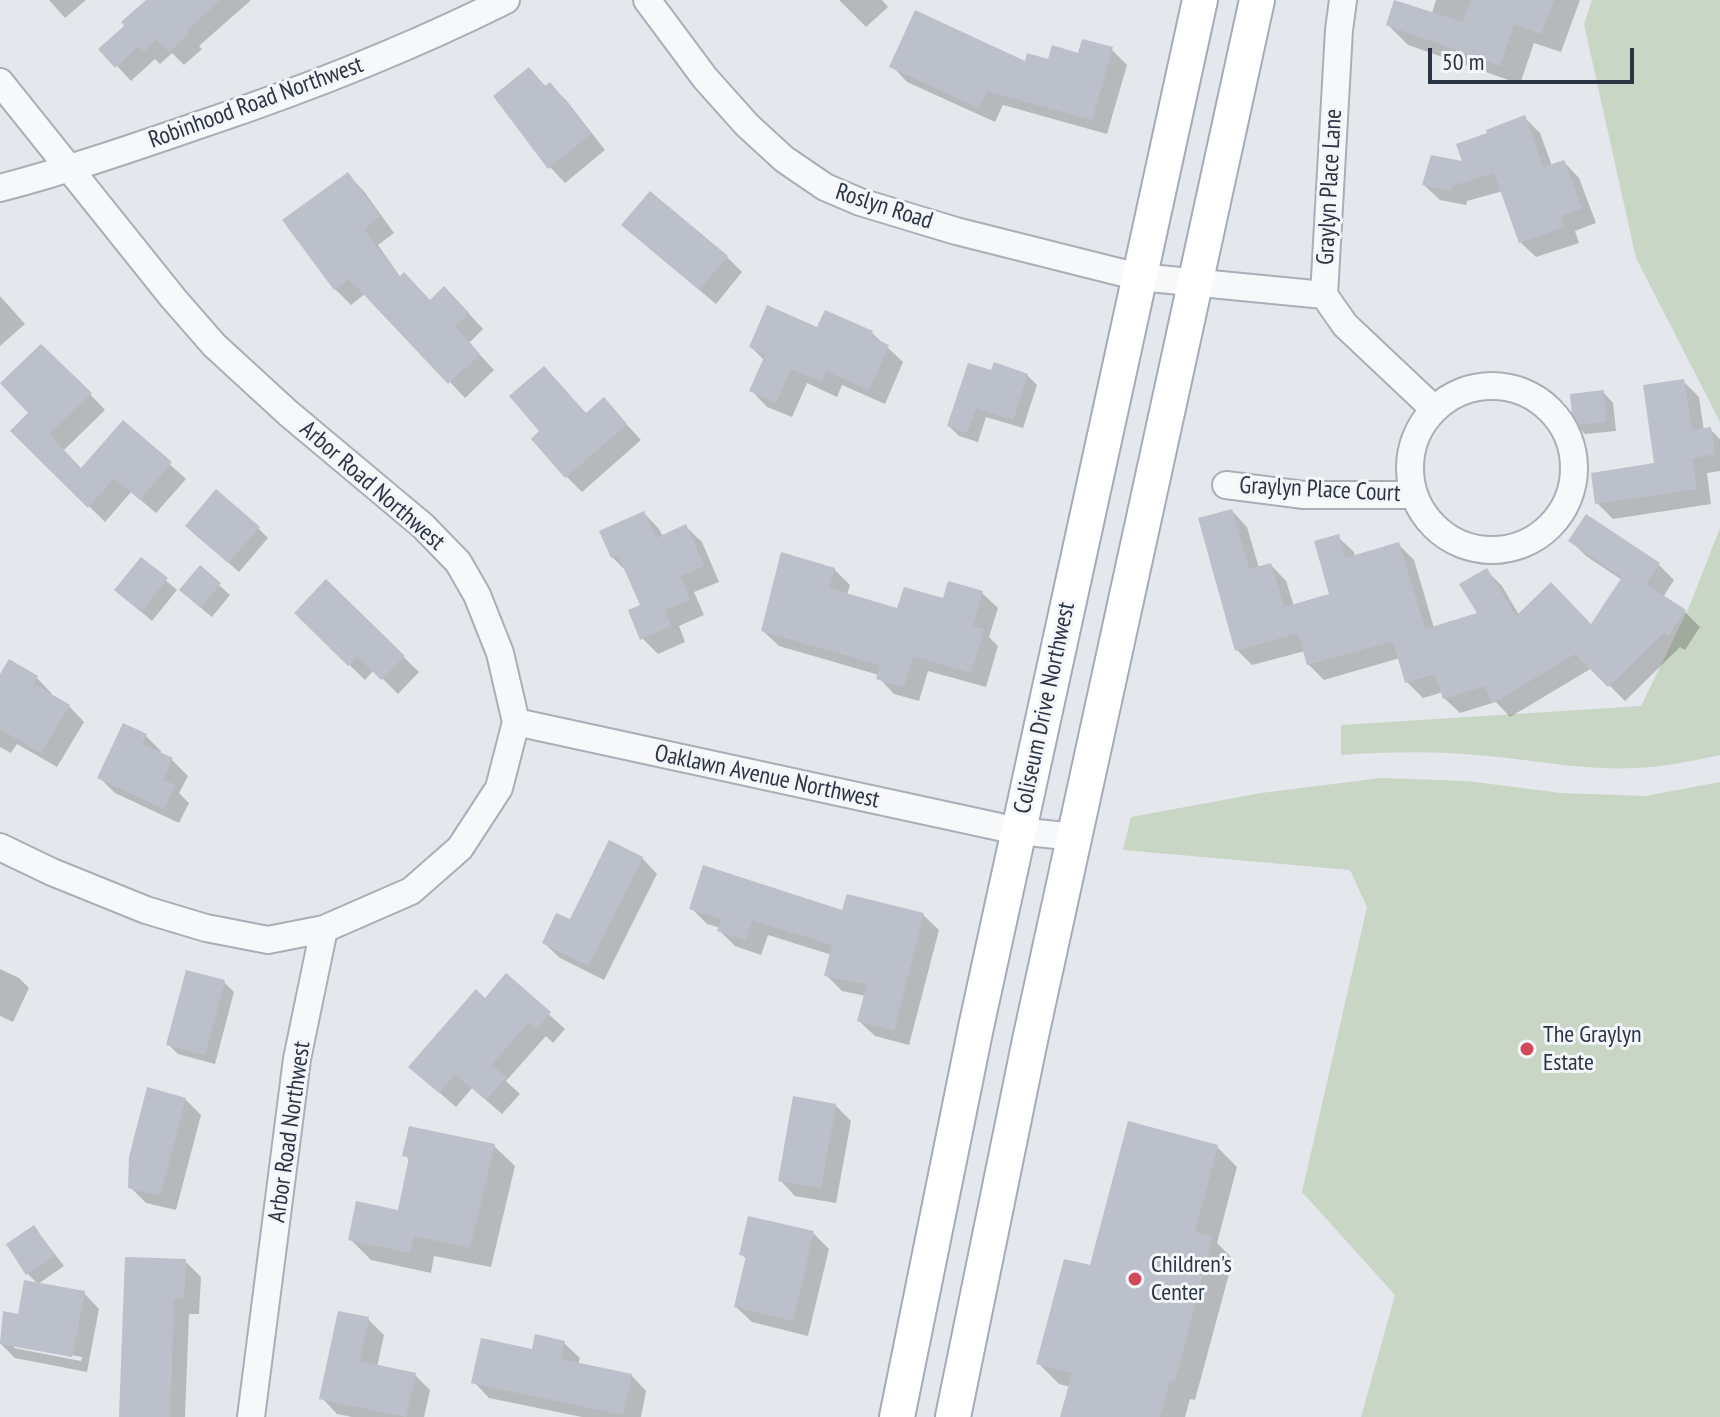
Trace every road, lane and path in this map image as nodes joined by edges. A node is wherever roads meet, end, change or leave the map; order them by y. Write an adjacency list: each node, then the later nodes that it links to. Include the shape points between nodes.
1 (506, 0): 7 (street, Robinhood Road Northwest, via 280,97)
2 (647, 0): 9 (street, Roslyn Road, via 747,125 825,187 956,231)
3 (1200, 0): 9 (main road, Coliseum Drive Northwest)
4 (1257, 0): 10 (main road)
5 (1343, 0): 11 (street, Graylyn Place Lane)
6 (0, 82): 7 (street, Arbor Road Northwest)
7 (72, 169): 8 (street, Robinhood Road Northwest); 15 (street, Arbor Road Northwest, via 214,345 458,562 500,653)
8 (0, 188)
9 (1139, 277): 10 (street, Roslyn Road); 16 (main road, Coliseum Drive Northwest)
10 (1197, 282): 11 (street, Graylyn Place Lane); 17 (main road)
11 (1324, 295): 12 (street, via 1345,325)
12 (1434, 409): 14 (street, Graylyn Place Court, via 1410,458); 14 (street, Graylyn Place Court, via 1483,386 1520,390 1537,398 1562,424 1575,458 1570,495 1551,526 1519,546 1483,550 1448,538 1422,512)
13 (1226, 485): 14 (street, Graylyn Place Court, via 1304,495)
14 (1414, 495)
15 (516, 722): 16 (street, Oaklawn Avenue Northwest); 19 (street, Arbor Road Northwest, via 499,788 460,848 411,891)
16 (1018, 831): 17 (street, Oaklawn Avenue Northwest); 21 (main road, Coliseum Drive Northwest)
17 (1075, 837): 22 (main road)
18 (0, 847): 19 (street, via 146,910 206,928 268,940)
19 (324, 929): 20 (street, Arbor Road Northwest, via 297,1059)
20 (251, 1417)
21 (897, 1417)
22 (953, 1417)

